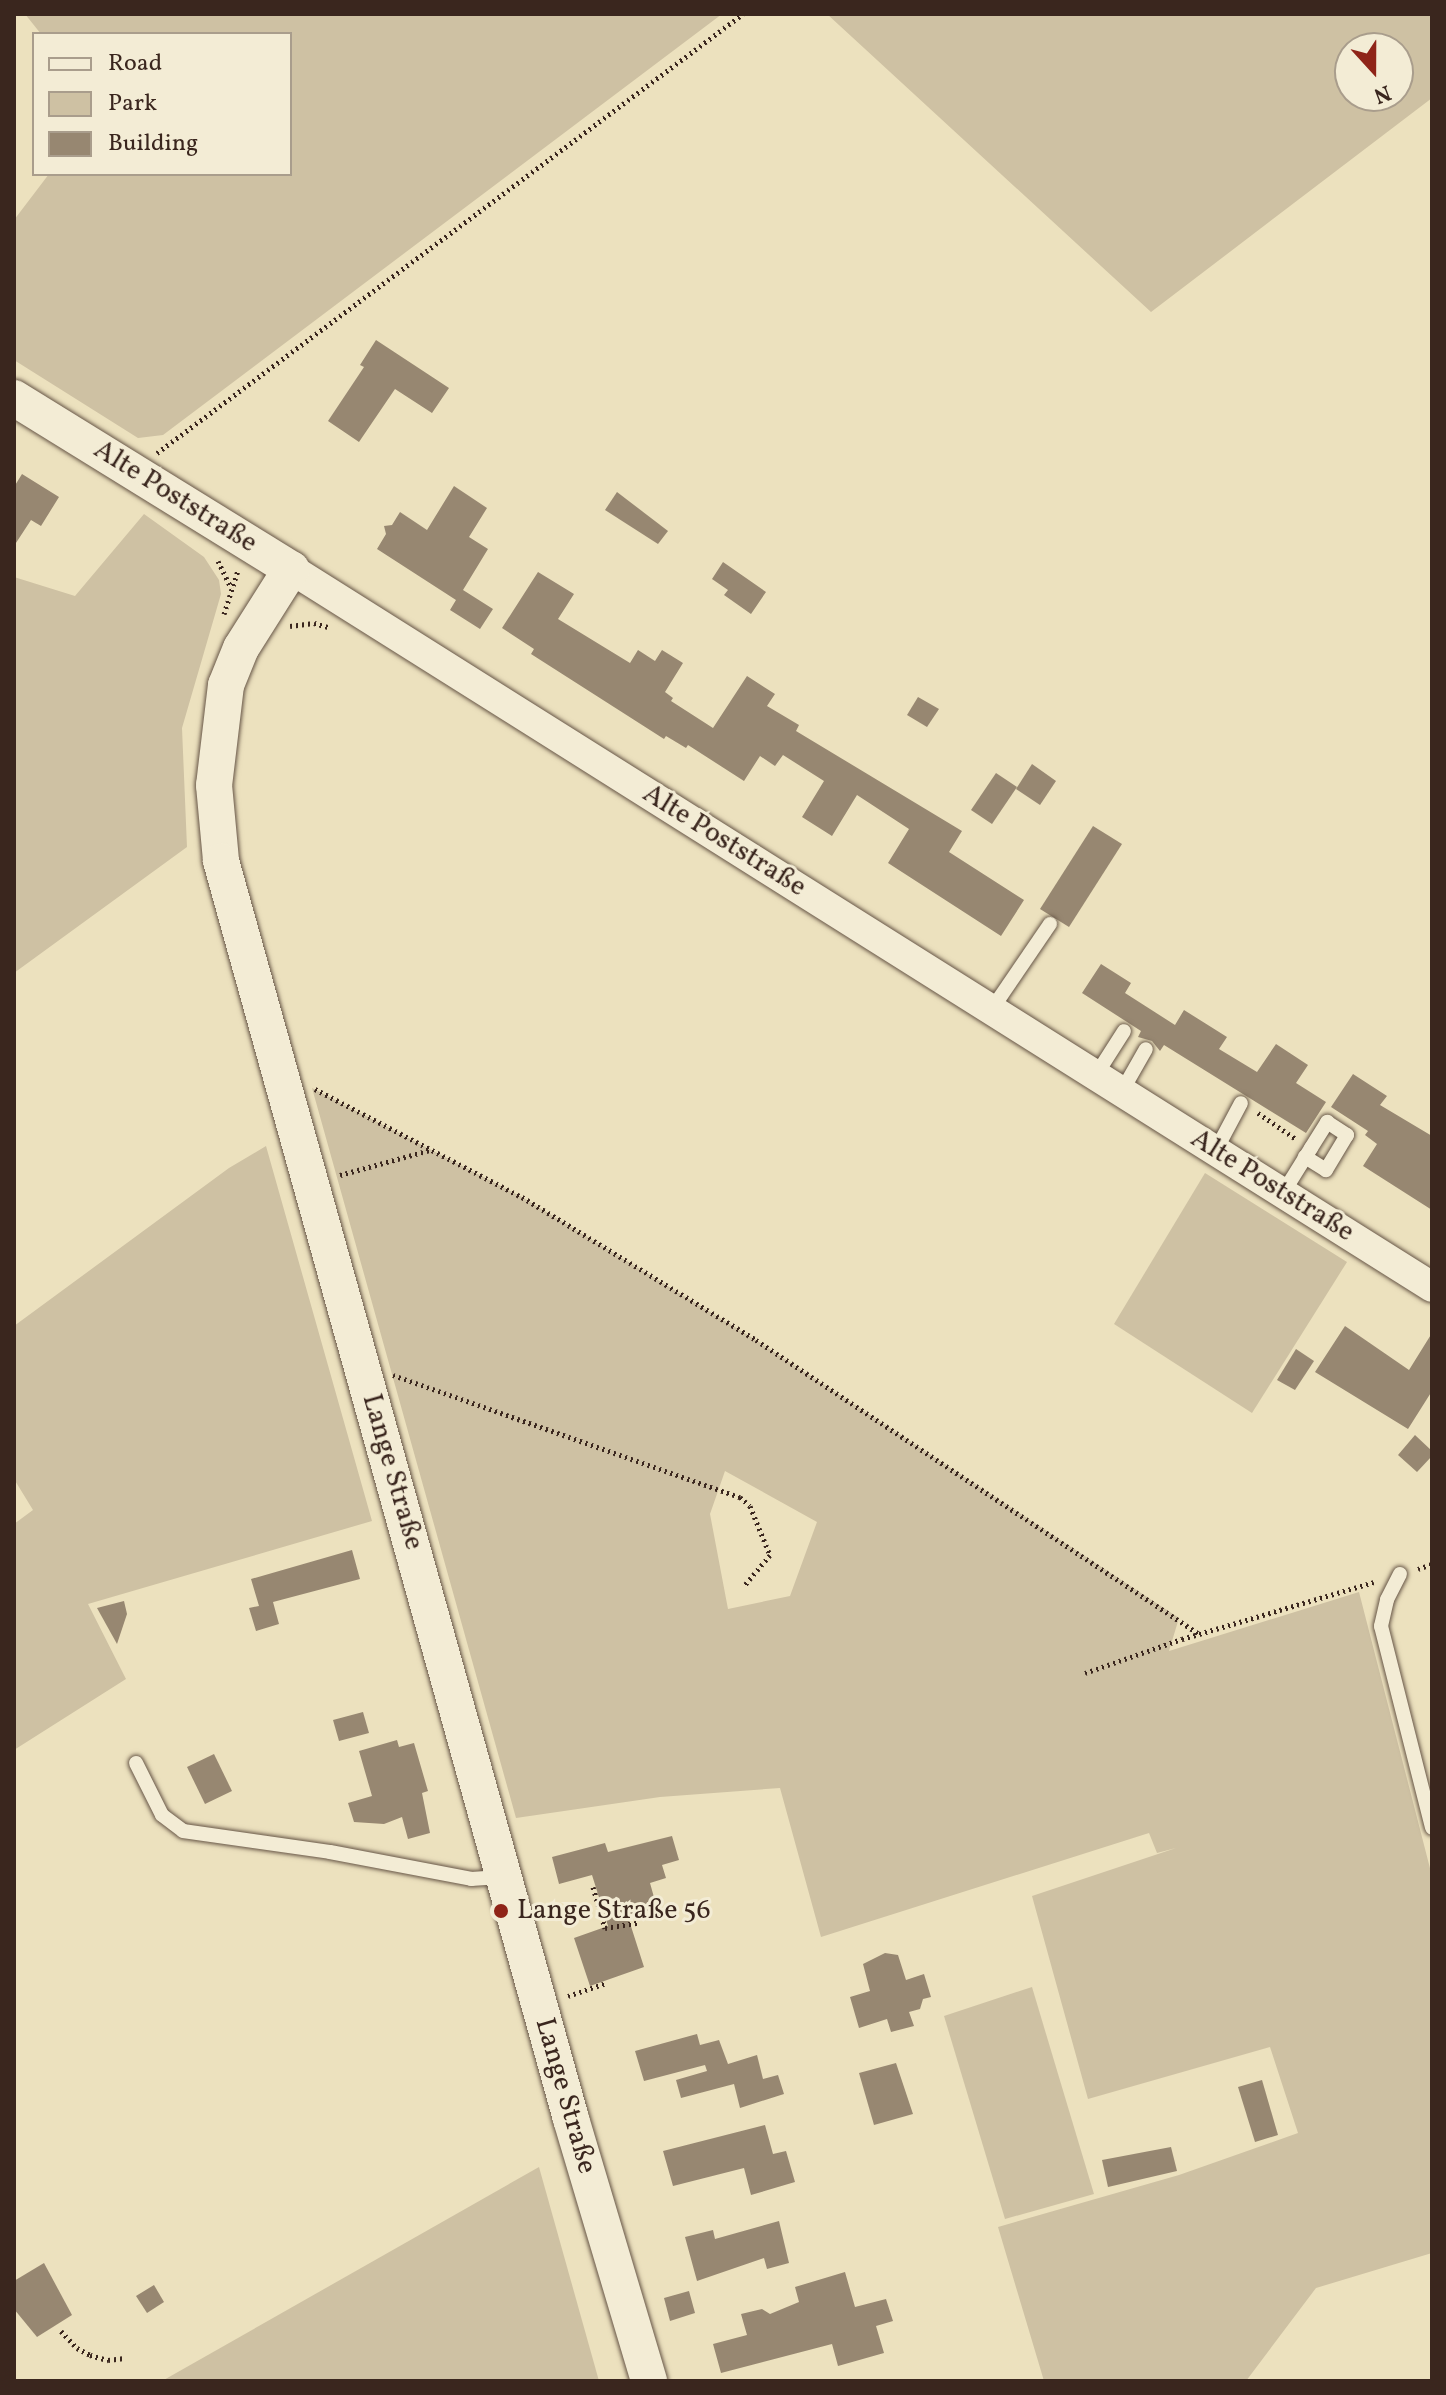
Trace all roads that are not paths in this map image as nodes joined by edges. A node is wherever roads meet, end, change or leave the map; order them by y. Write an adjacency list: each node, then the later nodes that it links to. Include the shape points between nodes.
1 (14, 398): 2 (street, Alte Poststraße)
2 (291, 569): 4 (street, Alte Poststraße); 17 (street, Lange Straße, via 241,648 226,685 214,785 221,861)
3 (1050, 924): 4 (lane)
4 (992, 1009): 7 (street, Alte Poststraße)
5 (1124, 1031): 7 (lane)
6 (1146, 1049): 8 (lane)
7 (1096, 1075): 8 (street, Alte Poststraße)
8 (1122, 1091): 10 (street, Alte Poststraße)
9 (1241, 1103): 10 (lane)
10 (1216, 1150): 12 (street, Alte Poststraße)
11 (1308, 1152): 12 (lane)
12 (1283, 1193): 13 (street, Alte Poststraße)
13 (1432, 1287)
14 (1400, 1574): 16 (lane, via 1381,1626)
15 (136, 1763): 17 (lane, via 162,1815 183,1831 471,1879)
16 (1432, 1828)
17 (506, 1876): 18 (street, Lange Straße)
18 (649, 2381)

